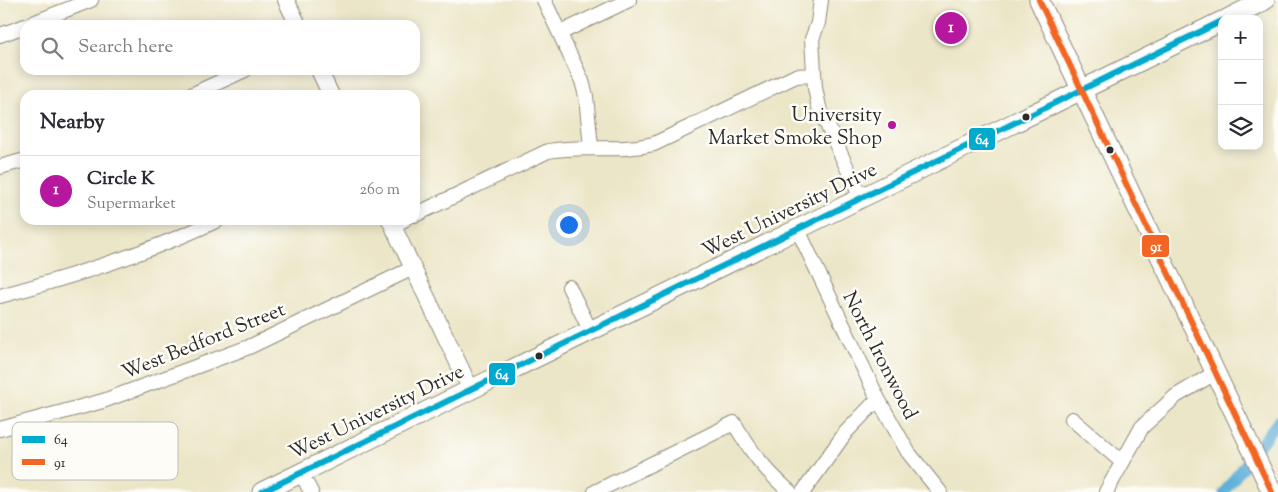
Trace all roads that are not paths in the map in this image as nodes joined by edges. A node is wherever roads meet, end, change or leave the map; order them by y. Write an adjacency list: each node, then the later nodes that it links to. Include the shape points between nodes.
1 (91, 0): 9 (street)
2 (286, 0): 10 (street)
3 (544, 0): 13 (street)
4 (629, 0): 13 (street)
5 (821, 0): 17 (street, via 812,39)
6 (1039, 0): 20 (main road)
7 (1266, 0): 8 (main road)
8 (1235, 15)
9 (42, 20)
10 (296, 20)
11 (1218, 24): 20 (main road, West University Drive)
12 (20, 28): 14 (street)
13 (560, 33): 21 (street, via 582,81)
14 (0, 35)
15 (234, 75): 18 (street)
16 (321, 75): 19 (street)
17 (814, 75): 21 (street, via 796,76 654,144 633,149); 24 (street, via 819,107)
18 (202, 90)
19 (329, 90)
20 (1081, 91): 24 (main road, West University Drive); 33 (main road)
21 (591, 147): 25 (street, via 548,151)
22 (20, 161): 23 (street)
23 (0, 167)
24 (861, 198): 28 (main road, West University Drive)
25 (420, 213)
26 (207, 225): 31 (street, via 105,266)
27 (397, 225): 29 (street)
28 (798, 230): 32 (main road, West University Drive); 35 (street, North Ironwood)
29 (413, 268): 34 (street); 37 (street, West Bedford Street, via 249,347 103,401)
30 (569, 287): 32 (street)
31 (0, 296)
32 (591, 332): 34 (main road, West University Drive)
33 (1215, 372): 38 (street, via 1156,412 1142,427); 48 (main road)
34 (471, 390): 39 (main road, West University Drive)
35 (878, 399): 45 (street, via 846,432); 46 (street, North Ironwood, via 908,452)
36 (1072, 419): 38 (street)
37 (26, 422)
38 (1122, 462): 47 (street)
39 (301, 473): 41 (main road, West University Drive); 42 (street)
40 (614, 488): 43 (street); 44 (street, via 734,423 753,456)
41 (262, 492)
42 (311, 492)
43 (595, 492)
44 (790, 492)
45 (803, 492)
46 (940, 492)
47 (1106, 492)
48 (1272, 492)

